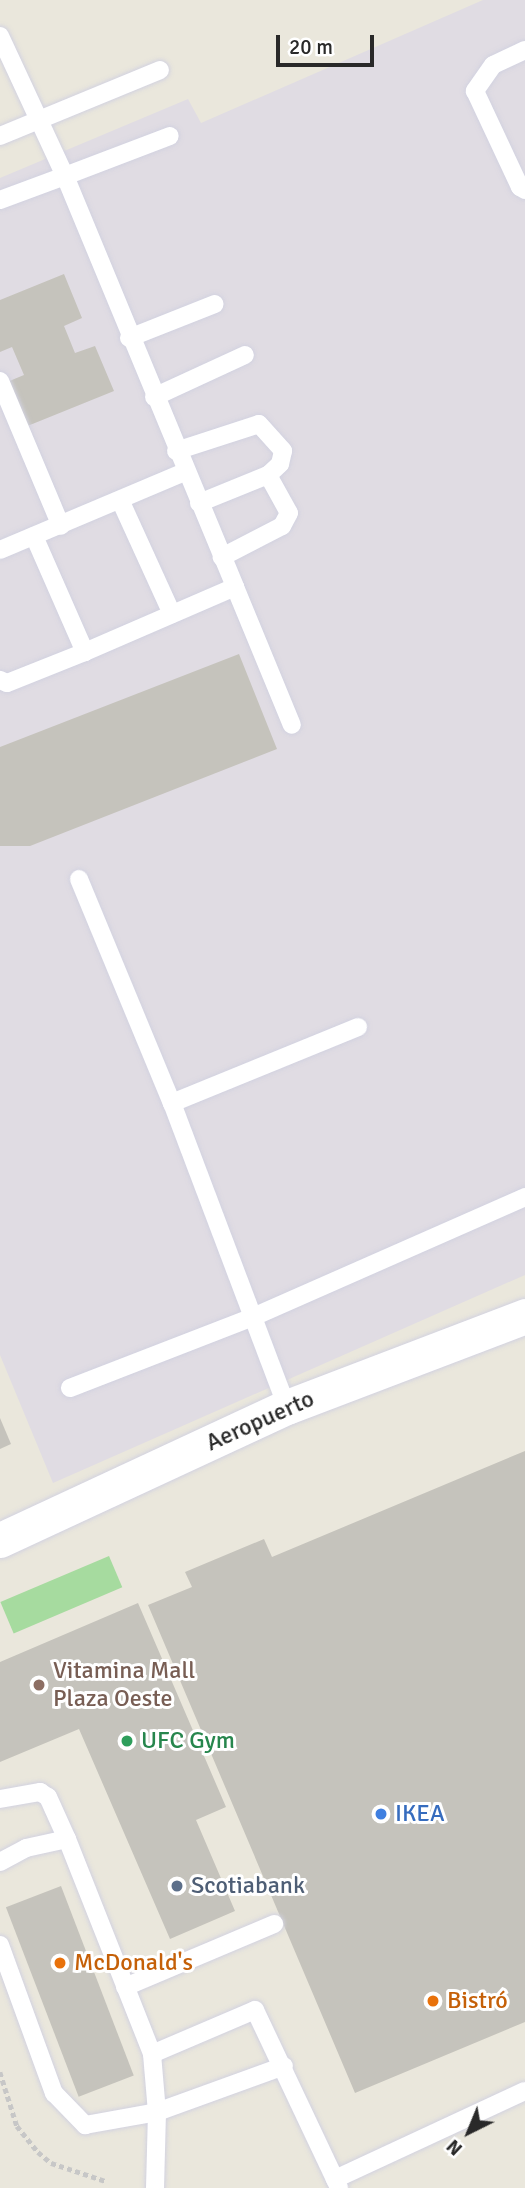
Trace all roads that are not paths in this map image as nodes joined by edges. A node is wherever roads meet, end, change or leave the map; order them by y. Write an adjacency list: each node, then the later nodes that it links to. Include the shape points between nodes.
1 (0, 36): 4 (lane)
2 (525, 50): 8 (lane, via 493,65 475,91)
3 (160, 70): 4 (lane)
4 (39, 119): 5 (lane); 7 (lane)
5 (0, 136)
6 (170, 136): 7 (lane)
7 (65, 176): 9 (lane); 11 (lane)
8 (525, 190)
9 (0, 200)
10 (215, 304): 11 (lane)
11 (129, 338): 14 (lane)
12 (245, 355): 14 (lane)
13 (0, 381): 20 (lane)
14 (153, 397): 15 (lane)
15 (176, 451): 16 (lane); 17 (lane, via 259,424 282,452 280,464)
16 (184, 472): 18 (lane); 19 (lane)
17 (268, 475): 19 (lane); 23 (lane, via 289,513 282,526)
18 (121, 502): 20 (lane); 25 (lane)
19 (199, 503): 23 (lane)
20 (61, 526): 21 (lane)
21 (34, 536): 22 (lane); 26 (lane)
22 (0, 550)
23 (222, 557): 24 (lane)
24 (235, 587): 25 (lane); 28 (lane)
25 (172, 614): 26 (lane)
26 (85, 652): 27 (lane, via 7,683)
27 (0, 680)
28 (292, 724)
29 (79, 879): 31 (lane)
30 (358, 1027): 31 (lane)
31 (172, 1103): 34 (lane)
32 (525, 1197): 34 (lane)
33 (525, 1316): 36 (street, Aeropuerto)
34 (253, 1317): 35 (lane); 36 (lane)
35 (69, 1388)
36 (287, 1407): 37 (street, Aeropuerto)
37 (0, 1540)
38 (0, 1800): 39 (lane, via 40,1792 48,1797)
39 (67, 1839): 40 (lane, via 26,1848); 43 (lane)
40 (0, 1863)
41 (274, 1924): 43 (lane)
42 (0, 1945): 47 (lane, via 54,2093 69,2113 93,2126)
43 (125, 1987): 44 (lane)
44 (152, 2054): 45 (lane, via 255,2010); 47 (lane)
45 (284, 2066): 47 (lane); 48 (lane)
46 (525, 2091): 48 (lane)
47 (157, 2112): 49 (lane)
48 (337, 2184)
49 (155, 2188)

